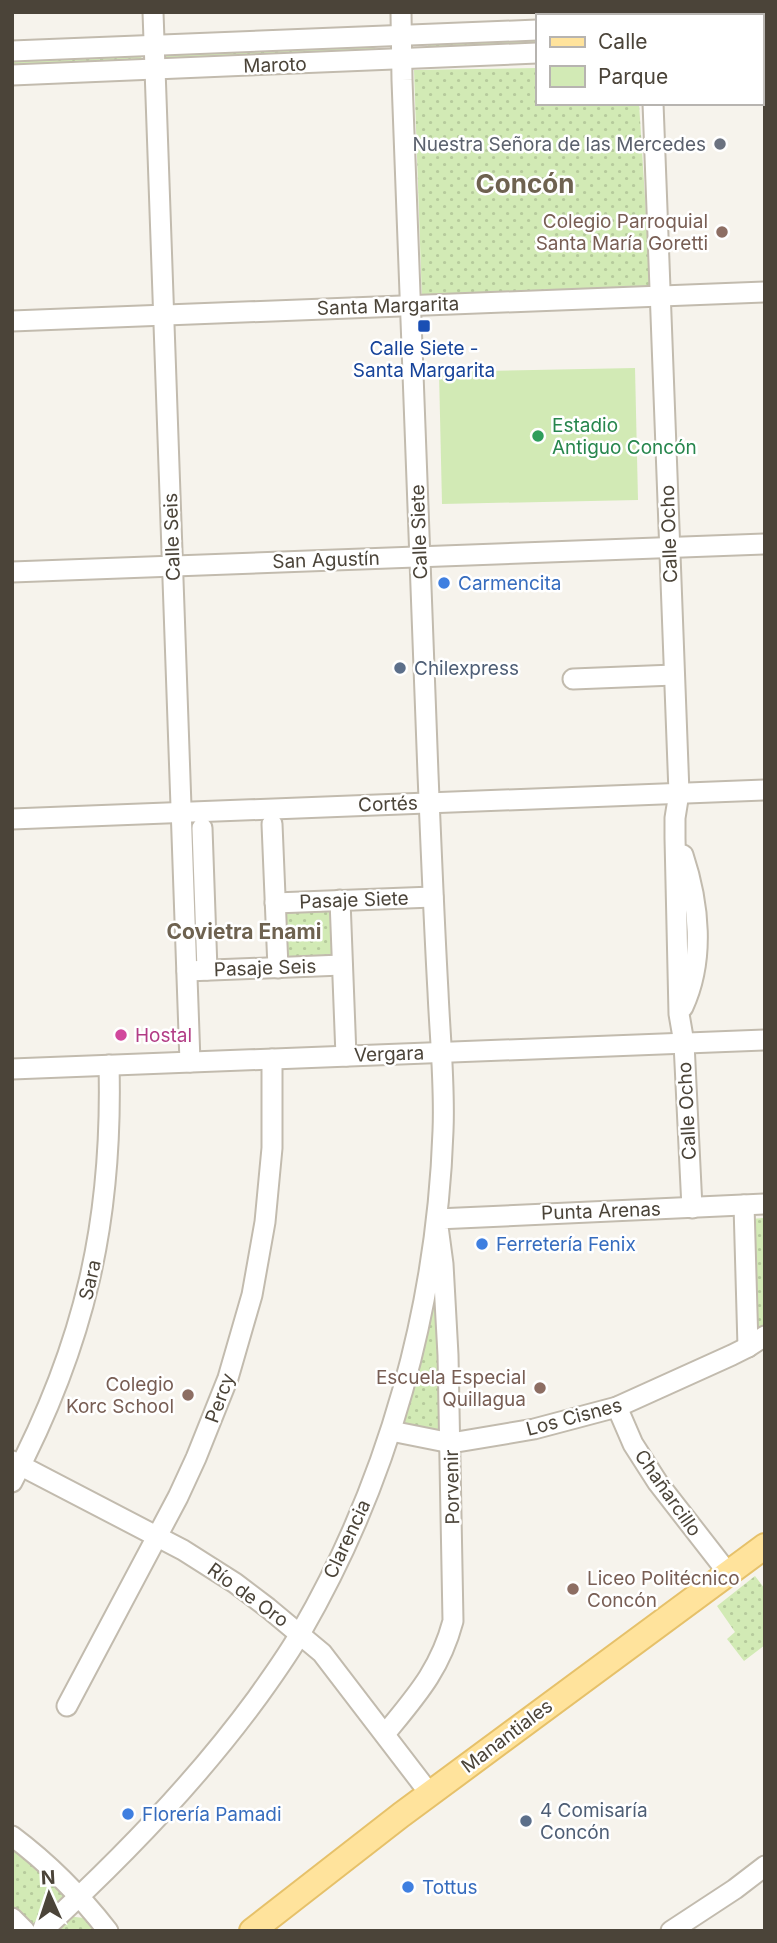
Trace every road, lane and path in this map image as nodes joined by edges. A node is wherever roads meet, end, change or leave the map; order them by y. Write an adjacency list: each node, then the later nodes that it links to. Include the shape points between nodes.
1 (153, 12): 5 (street, Calle Seis)
2 (401, 12): 4 (street, Calle Siete)
3 (536, 30): 4 (street, Maroto)
4 (402, 35): 5 (street, Maroto); 8 (street, Calle Siete)
5 (154, 46): 6 (street, Maroto); 9 (street, Calle Seis)
6 (12, 51)
7 (536, 53): 8 (street, Maroto)
8 (401, 60): 9 (street, Maroto); 14 (street, Calle Siete)
9 (155, 70): 10 (street, Maroto); 15 (street, Calle Seis)
10 (12, 75)
11 (653, 105): 13 (street, Calle Ocho)
12 (765, 292): 13 (street, Santa Margarita)
13 (660, 296): 14 (street, Santa Margarita); 18 (street, Calle Ocho)
14 (411, 306): 15 (street, Santa Margarita); 19 (street, Calle Siete)
15 (164, 315): 16 (street, Santa Margarita); 20 (street, Calle Seis)
16 (12, 321)
17 (765, 544): 18 (street, San Agustín)
18 (670, 547): 19 (street, San Agustín); 22 (street, Calle Ocho)
19 (420, 557): 20 (street, San Agustín); 26 (street, Calle Siete)
20 (173, 566): 21 (street, San Agustín); 27 (street, Calle Seis)
21 (12, 572)
22 (674, 676): 23 (street); 25 (street, Calle Ocho)
23 (573, 679)
24 (765, 790): 25 (street, Cortés)
25 (679, 793): 26 (street, Cortés); 39 (street, Calle Ocho, via 675,838 691,884 697,932 695,973 680,1014)
26 (429, 803): 27 (street, Cortés); 31 (street, Calle Siete)
27 (182, 812): 28 (street, Cortés); 37 (street, Calle Seis)
28 (12, 819)
29 (272, 824): 33 (street)
30 (202, 828): 36 (street)
31 (433, 897): 32 (street, Pasaje Siete); 40 (street, Calle Siete)
32 (340, 901): 33 (street, Pasaje Siete); 34 (street)
33 (275, 903): 35 (street)
34 (342, 965): 35 (street, Pasaje Seis); 41 (street)
35 (278, 968): 36 (street, Pasaje Seis)
36 (207, 970): 37 (street, Pasaje Seis)
37 (187, 971): 43 (street, Calle Seis)
38 (765, 1040): 39 (street, Vergara)
39 (684, 1043): 40 (street, Vergara); 48 (street, Calle Ocho)
40 (441, 1052): 41 (street, Vergara); 49 (street, Clarencia, via 443,1127)
41 (346, 1056): 42 (street, Vergara)
42 (272, 1059): 43 (street, Vergara); 56 (street, Percy, via 269,1185 259,1259 241,1337 197,1458)
43 (190, 1062): 44 (street, Vergara)
44 (109, 1065): 45 (street, Vergara); 55 (street, Sara, via 110,1143 93,1266 66,1363 38,1432)
45 (12, 1069)
46 (765, 1204): 47 (street, Punta Arenas)
47 (744, 1205): 48 (street, Punta Arenas); 51 (street)
48 (692, 1208): 49 (street, Punta Arenas)
49 (437, 1219): 53 (street, Clarencia, via 416,1341); 54 (street, Porvenir)
50 (765, 1336): 51 (street, Los Cisnes)
51 (748, 1347): 52 (street, Los Cisnes)
52 (617, 1407): 54 (street, Los Cisnes, via 534,1429); 58 (street, Chañarcillo, via 658,1483)
53 (391, 1431): 54 (street, Los Cisnes); 59 (street, Clarencia, via 368,1496)
54 (451, 1443): 61 (street, Porvenir, via 453,1621 434,1671)
55 (15, 1469): 56 (street, Río de Oro)
56 (157, 1535): 59 (street, Río de Oro, via 235,1583); 60 (street, Percy)
57 (765, 1546): 58 (main road, Manantiales)
58 (727, 1573): 62 (main road, Manantiales)
59 (300, 1634): 61 (street, Río de Oro, via 322,1653); 65 (street, Clarencia, via 193,1779)
60 (67, 1706)
61 (385, 1734): 62 (street, Río de Oro)
62 (429, 1794): 70 (main road, Manantiales)
63 (12, 1836): 65 (street)
64 (765, 1866): 71 (street)
65 (80, 1897): 68 (street, Clarencia); 69 (street)
66 (12, 1918): 67 (street)
67 (25, 1931)
68 (42, 1931)
69 (108, 1931)
70 (253, 1931)
71 (671, 1931)

